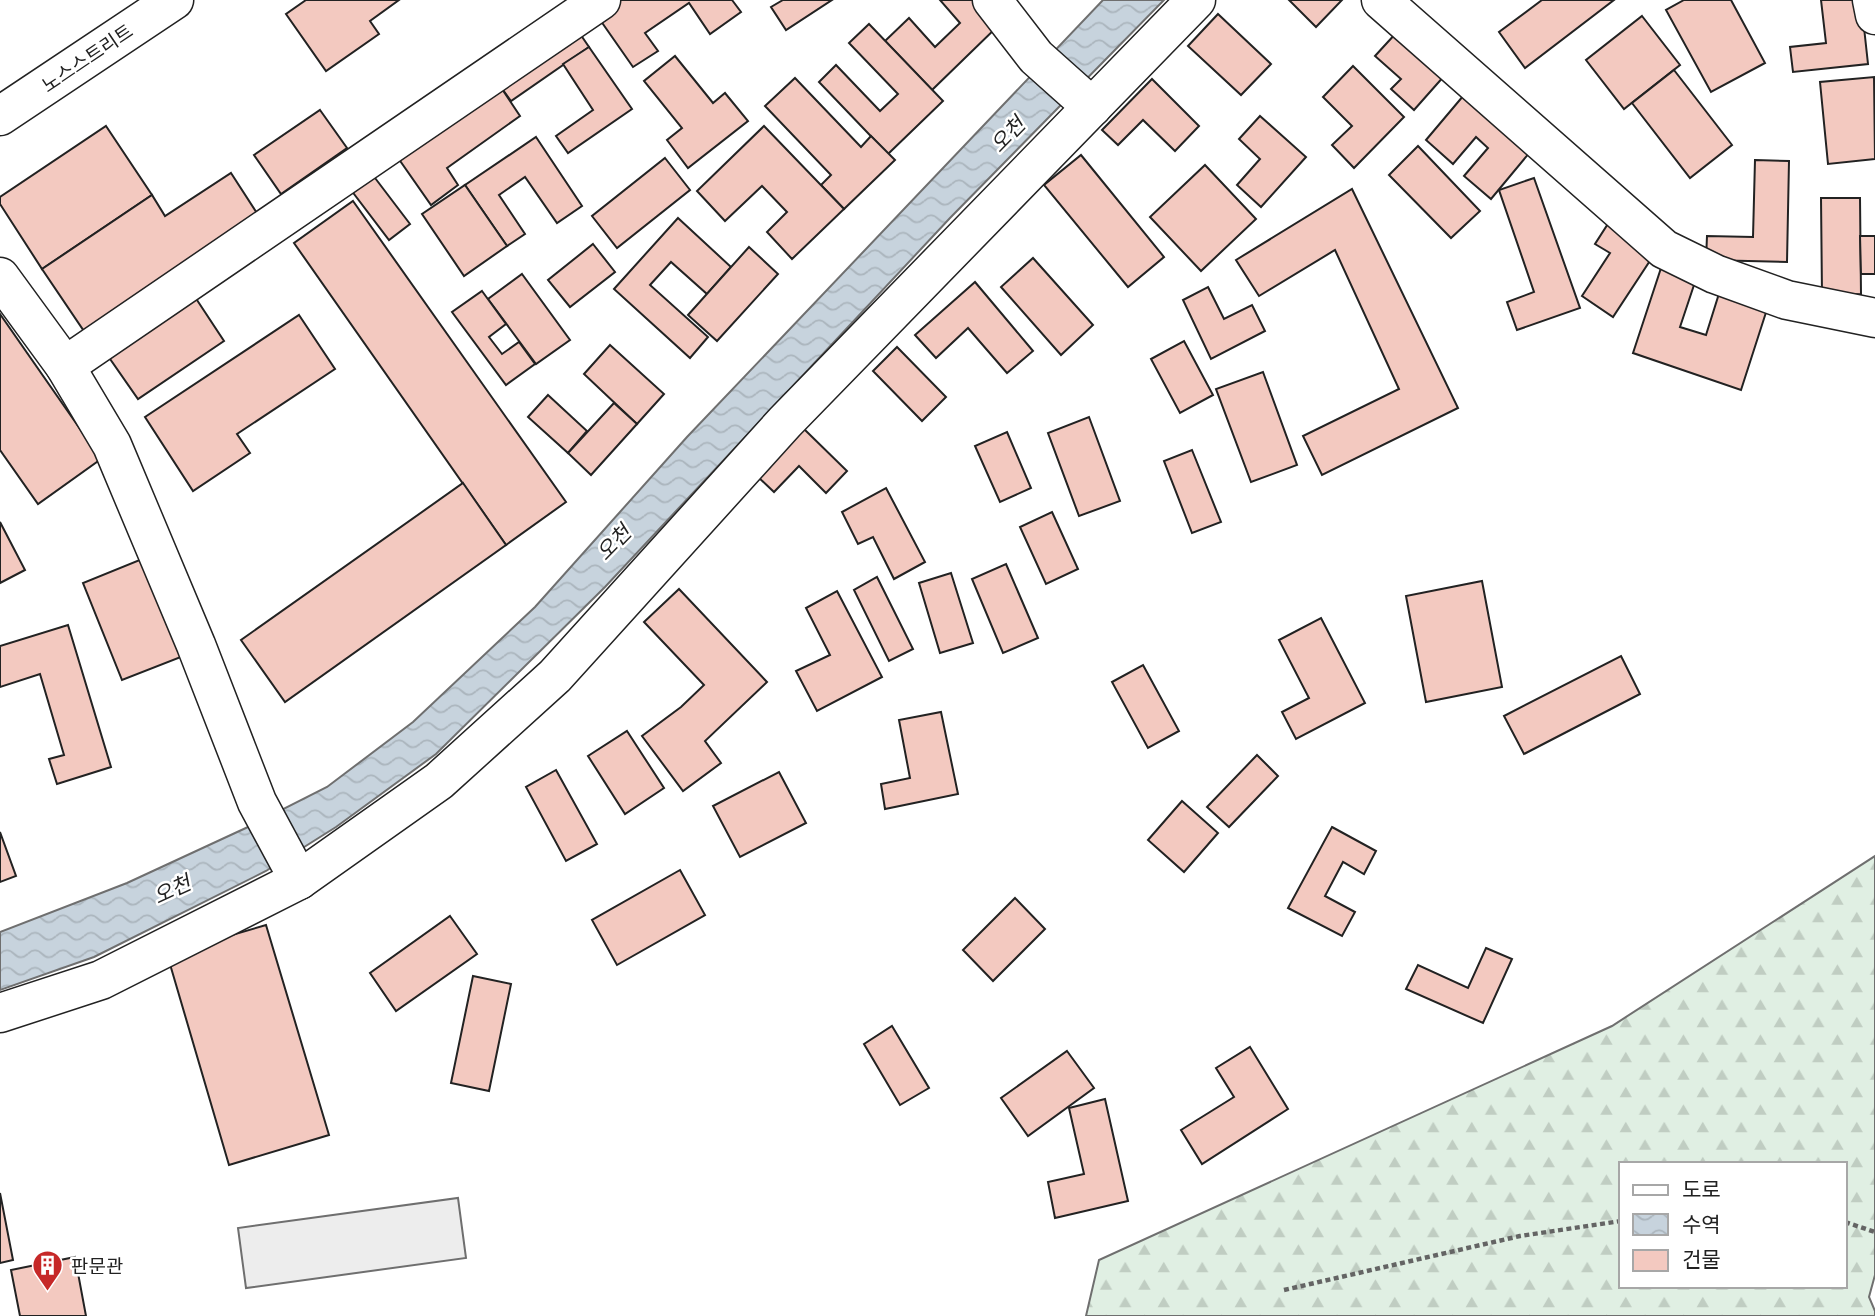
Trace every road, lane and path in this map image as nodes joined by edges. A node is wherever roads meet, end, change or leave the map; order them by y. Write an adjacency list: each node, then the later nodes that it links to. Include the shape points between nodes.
1 (174, 0): 9 (street, 노스스트리트)
2 (601, 0): 12 (street)
3 (992, 0): 8 (street, via 1037,57)
4 (1196, 0): 8 (street)
5 (1381, 0): 11 (street, via 1664,249 1715,274 1787,300)
6 (1872, 0): 7 (street)
7 (1875, 15)
8 (1086, 102): 13 (street, via 785,422 555,676 439,781)
9 (0, 116)
10 (0, 277): 12 (street)
11 (1875, 318)
12 (65, 366): 13 (street, via 112,445 257,802)
13 (295, 872): 14 (street, via 102,980)
14 (0, 1013)
15 (1619, 1221): 18 (path, via 1520,1236)
16 (1847, 1223): 17 (path)
17 (1875, 1232)
18 (1284, 1290)

